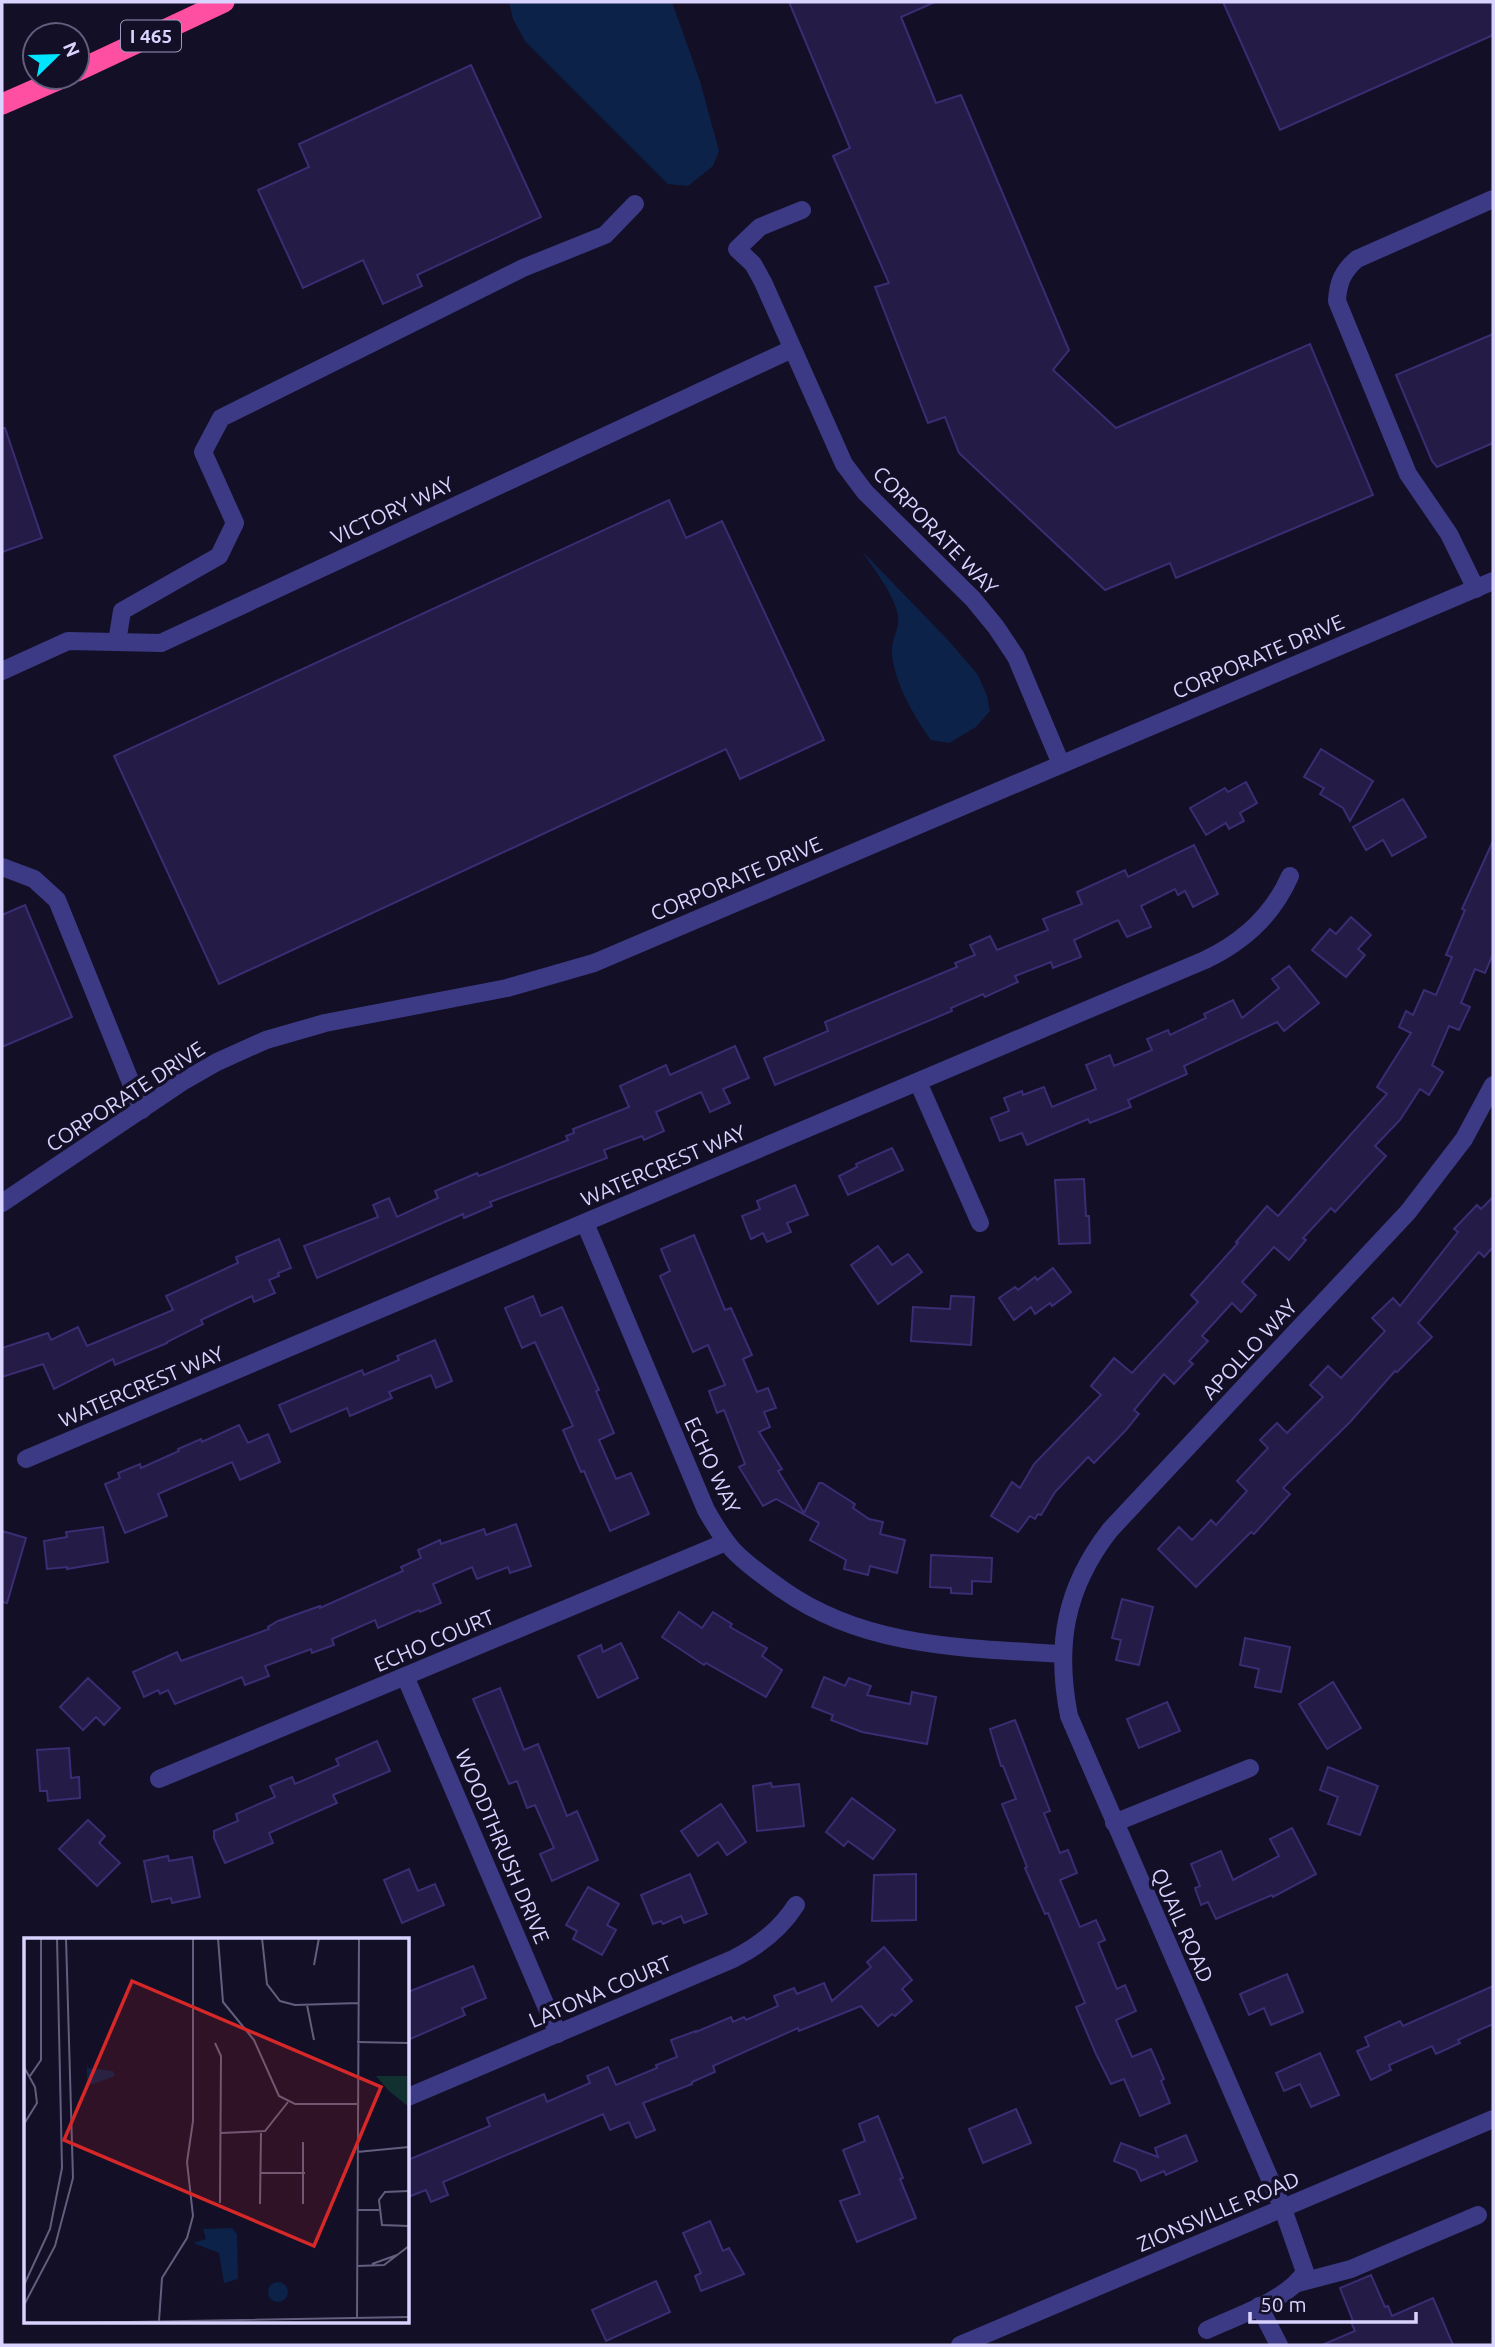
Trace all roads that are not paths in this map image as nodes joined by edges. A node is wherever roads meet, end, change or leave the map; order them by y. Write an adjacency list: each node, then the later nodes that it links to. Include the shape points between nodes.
1 (224, 2): 2 (highway, I 465)
2 (91, 64)
3 (32, 91): 4 (highway)
4 (2, 104)
5 (1493, 199): 10 (street, via 1357,259 1342,275 1337,301 1408,474 1449,534)
6 (635, 204): 11 (street, via 605,235 523,268 220,418 203,452 235,523 219,556 122,611)
7 (802, 210): 8 (street, CORPORATE WAY, via 760,227 737,248 764,282)
8 (792, 349): 11 (street, VICTORY WAY, via 161,643); 13 (street, CORPORATE WAY, via 854,478 1002,634)
9 (1493, 582): 10 (street, CORPORATE DRIVE)
10 (1476, 589): 13 (street, CORPORATE DRIVE)
11 (117, 642): 12 (street, VICTORY WAY, via 68,642)
12 (2, 671)
13 (1061, 764): 18 (street, CORPORATE DRIVE, via 594,963 507,988 275,1037 208,1067)
14 (2, 867): 18 (street, via 34,878 57,900)
15 (1290, 876): 16 (street, WATERCREST WAY, via 1264,918 1223,951)
16 (918, 1082): 20 (street, WATERCREST WAY); 21 (street)
17 (1493, 1085): 24 (street, APOLLO WAY, via 1464,1139 1408,1212 1110,1530 1077,1583)
18 (142, 1110): 19 (street, CORPORATE DRIVE)
19 (2, 1203)
20 (585, 1223): 22 (street, WATERCREST WAY); 23 (street, ECHO WAY, via 706,1510)
21 (980, 1223)
22 (26, 1459)
23 (726, 1542): 24 (street, ECHO WAY, via 752,1569 790,1595 876,1634 928,1644); 25 (street, ECHO COURT)
24 (1062, 1654): 28 (street, QUAIL ROAD, via 1069,1716)
25 (405, 1676): 27 (street, ECHO COURT); 30 (street, WOODTHRUSH DRIVE)
26 (1250, 1768): 28 (street)
27 (159, 1779)
28 (1114, 1823): 33 (street, QUAIL ROAD)
29 (796, 1905): 30 (street, LATONA COURT, via 777,1929 748,1952)
30 (558, 2034): 31 (street, LATONA COURT)
31 (410, 2096)
32 (1493, 2119): 33 (street, ZIONSVILLE ROAD)
33 (1283, 2209): 35 (street, QUAIL ROAD, via 1305,2272); 38 (street, ZIONSVILLE ROAD)
34 (1478, 2215): 35 (street, via 1351,2269)
35 (1298, 2283): 36 (street)
36 (1259, 2306): 37 (street); 39 (street)
37 (1207, 2330)
38 (960, 2345)
39 (1279, 2345)

